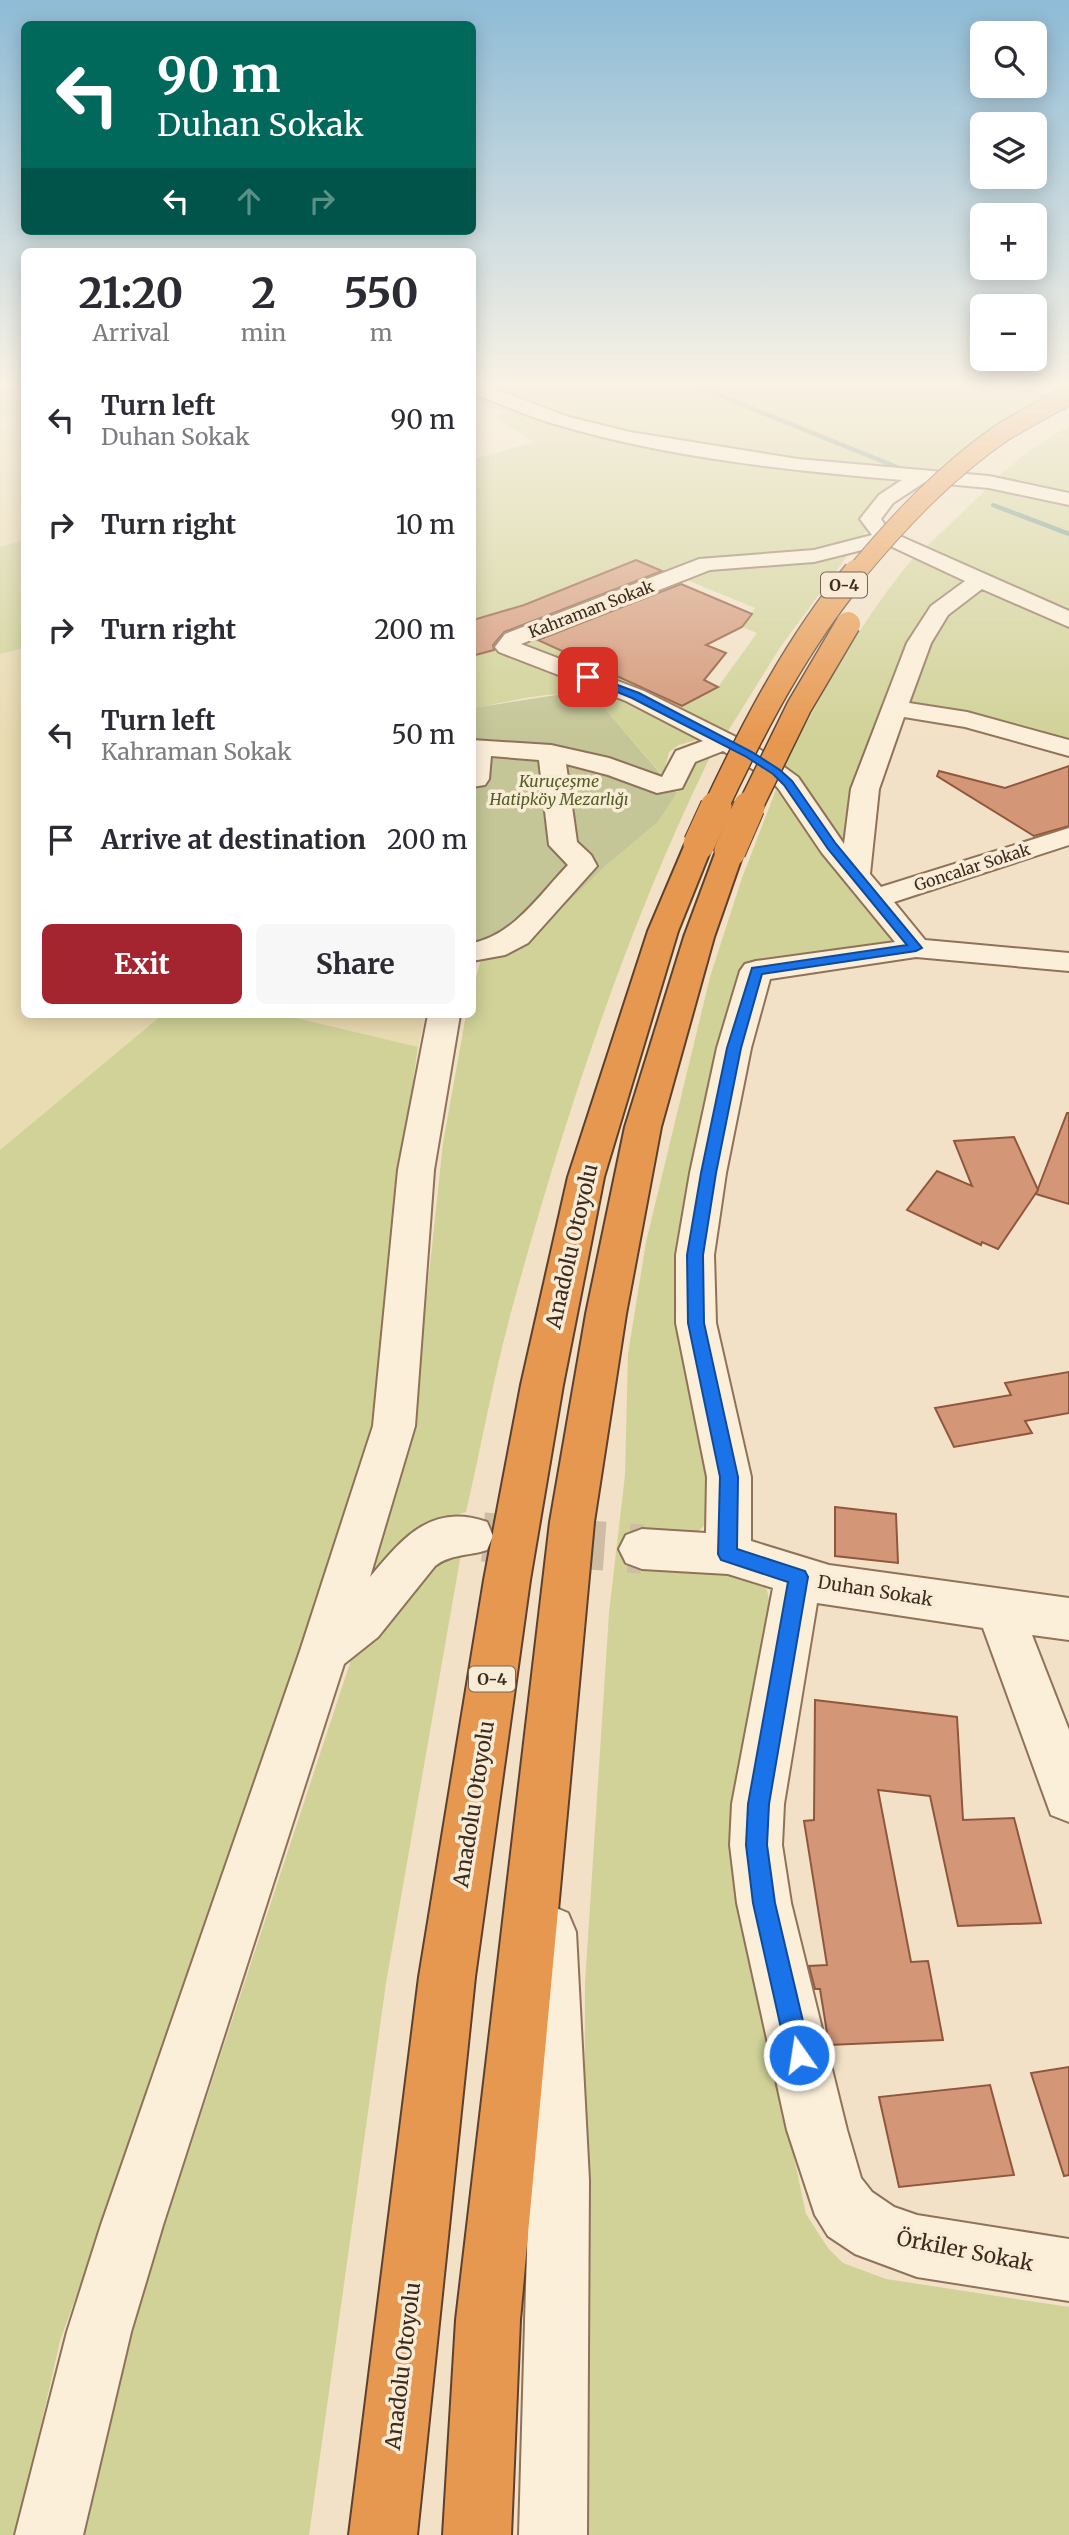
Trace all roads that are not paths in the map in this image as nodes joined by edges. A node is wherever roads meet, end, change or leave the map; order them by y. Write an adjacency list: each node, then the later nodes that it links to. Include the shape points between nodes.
1 (883, 503): 4 (street, via 870,519)
2 (919, 503): 17 (highway, O-4, bridge, via 839,591 802,646 754,729)
3 (946, 503): 5 (highway, O-4)
4 (888, 537): 6 (street); 10 (street, Kahraman Sokak, via 814,556 707,564 508,643 510,650)
5 (883, 576)
6 (980, 580): 8 (street); 11 (street, via 929,624)
7 (859, 607): 17 (highway, O-4, bridge, via 829,652 762,779)
8 (1069, 620)
9 (508, 667): 10 (street)
10 (565, 669): 12 (street, Kahraman Sokak, via 635,696)
11 (894, 708): 14 (street, via 967,720); 18 (street, via 865,789)
12 (725, 741): 15 (street, via 685,757 676,779 666,785); 18 (street, Kahraman Sokak, via 788,783)
13 (476, 748): 15 (street)
14 (1069, 748)
15 (551, 753): 21 (street, via 564,845 583,866 517,937)
16 (1069, 836): 19 (street, Goncalar Sokak)
17 (714, 848): 31 (highway, O-4, via 699,937 643,1127 606,1314 572,1522); 35 (highway, Anadolu Otoyolu / O-4, via 663,931 586,1177 542,1385 507,1580 447,1977)
18 (855, 874): 19 (street, Kahraman Sokak)
19 (876, 898): 20 (street, Kahraman Sokak)
20 (916, 948): 22 (street); 26 (street, via 756,971 734,1048 695,1255 696,1323 729,1477)
21 (476, 951)
22 (1069, 962)
23 (443, 1018): 30 (street, via 416,1170 394,1426)
24 (471, 1536): 30 (street, via 431,1542 361,1622)
25 (642, 1549): 26 (street, Duhan Sokak)
26 (728, 1554): 27 (street, Duhan Sokak)
27 (798, 1577): 28 (street, Duhan Sokak, via 829,1586); 33 (street, Örkiler Sokak, via 758,1804 756,1845 764,1903 836,2194 850,2214 877,2232 917,2246)
28 (999, 1609): 29 (street, Duhan Sokak); 32 (street)
29 (1069, 1619)
30 (324, 1651): 34 (street, via 99,2332)
31 (543, 1778): 36 (highway, O-4, via 488,2320); 37 (street, via 559,2180)
32 (1069, 1797)
33 (1069, 2270)
34 (49, 2535)
35 (383, 2535)
36 (477, 2535)
37 (552, 2535)

